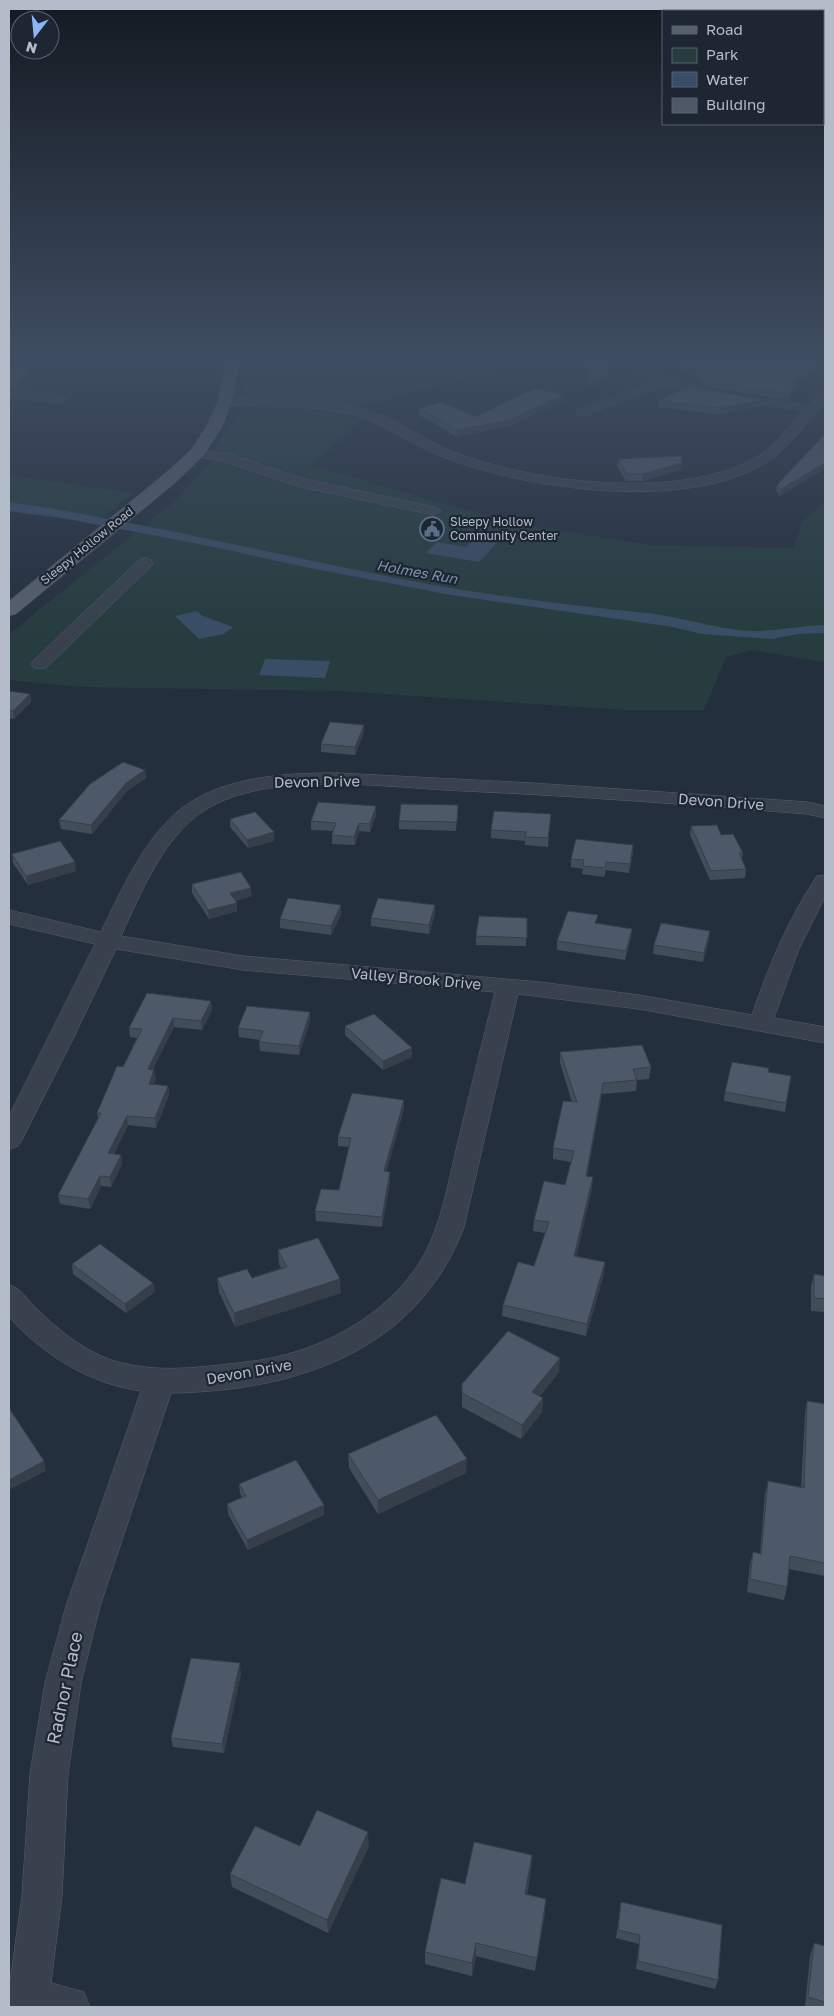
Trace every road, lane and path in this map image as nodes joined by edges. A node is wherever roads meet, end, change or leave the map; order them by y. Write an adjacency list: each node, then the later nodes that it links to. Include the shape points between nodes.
1 (199, 449): 4 (main road, Sleepy Hollow Road)
2 (439, 449): 3 (street, via 494,469 560,482 641,487 685,484 741,471)
3 (774, 449)
4 (196, 453): 5 (street, via 227,457 297,482); 7 (main road, Sleepy Hollow Road, via 128,513)
5 (434, 511)
6 (145, 563): 8 (street)
7 (10, 608)
8 (40, 664)
9 (825, 812): 12 (street, Devon Drive, via 807,808 499,786 316,780 274,782 210,800 180,819 158,846)
10 (825, 881): 14 (street, via 803,915 784,955)
11 (9, 917): 12 (street, Valley Brook Drive)
12 (109, 941): 13 (street, Valley Brook Drive, via 253,964); 16 (street, Devon Drive)
13 (508, 986): 14 (street, Valley Brook Drive, via 639,1002); 18 (street, Devon Drive, via 458,1200 444,1241 429,1271 405,1300 374,1328 353,1341 284,1368 191,1381)
14 (761, 1022): 15 (street, Valley Brook Drive)
15 (825, 1036)
16 (9, 1140)
17 (9, 1296): 18 (street, Devon Drive, via 33,1324 65,1349 105,1370)
18 (160, 1381): 19 (street, Radnor Place, via 83,1606 63,1683 49,1774 42,1896)
19 (28, 2003): 20 (street)
20 (69, 2007)

